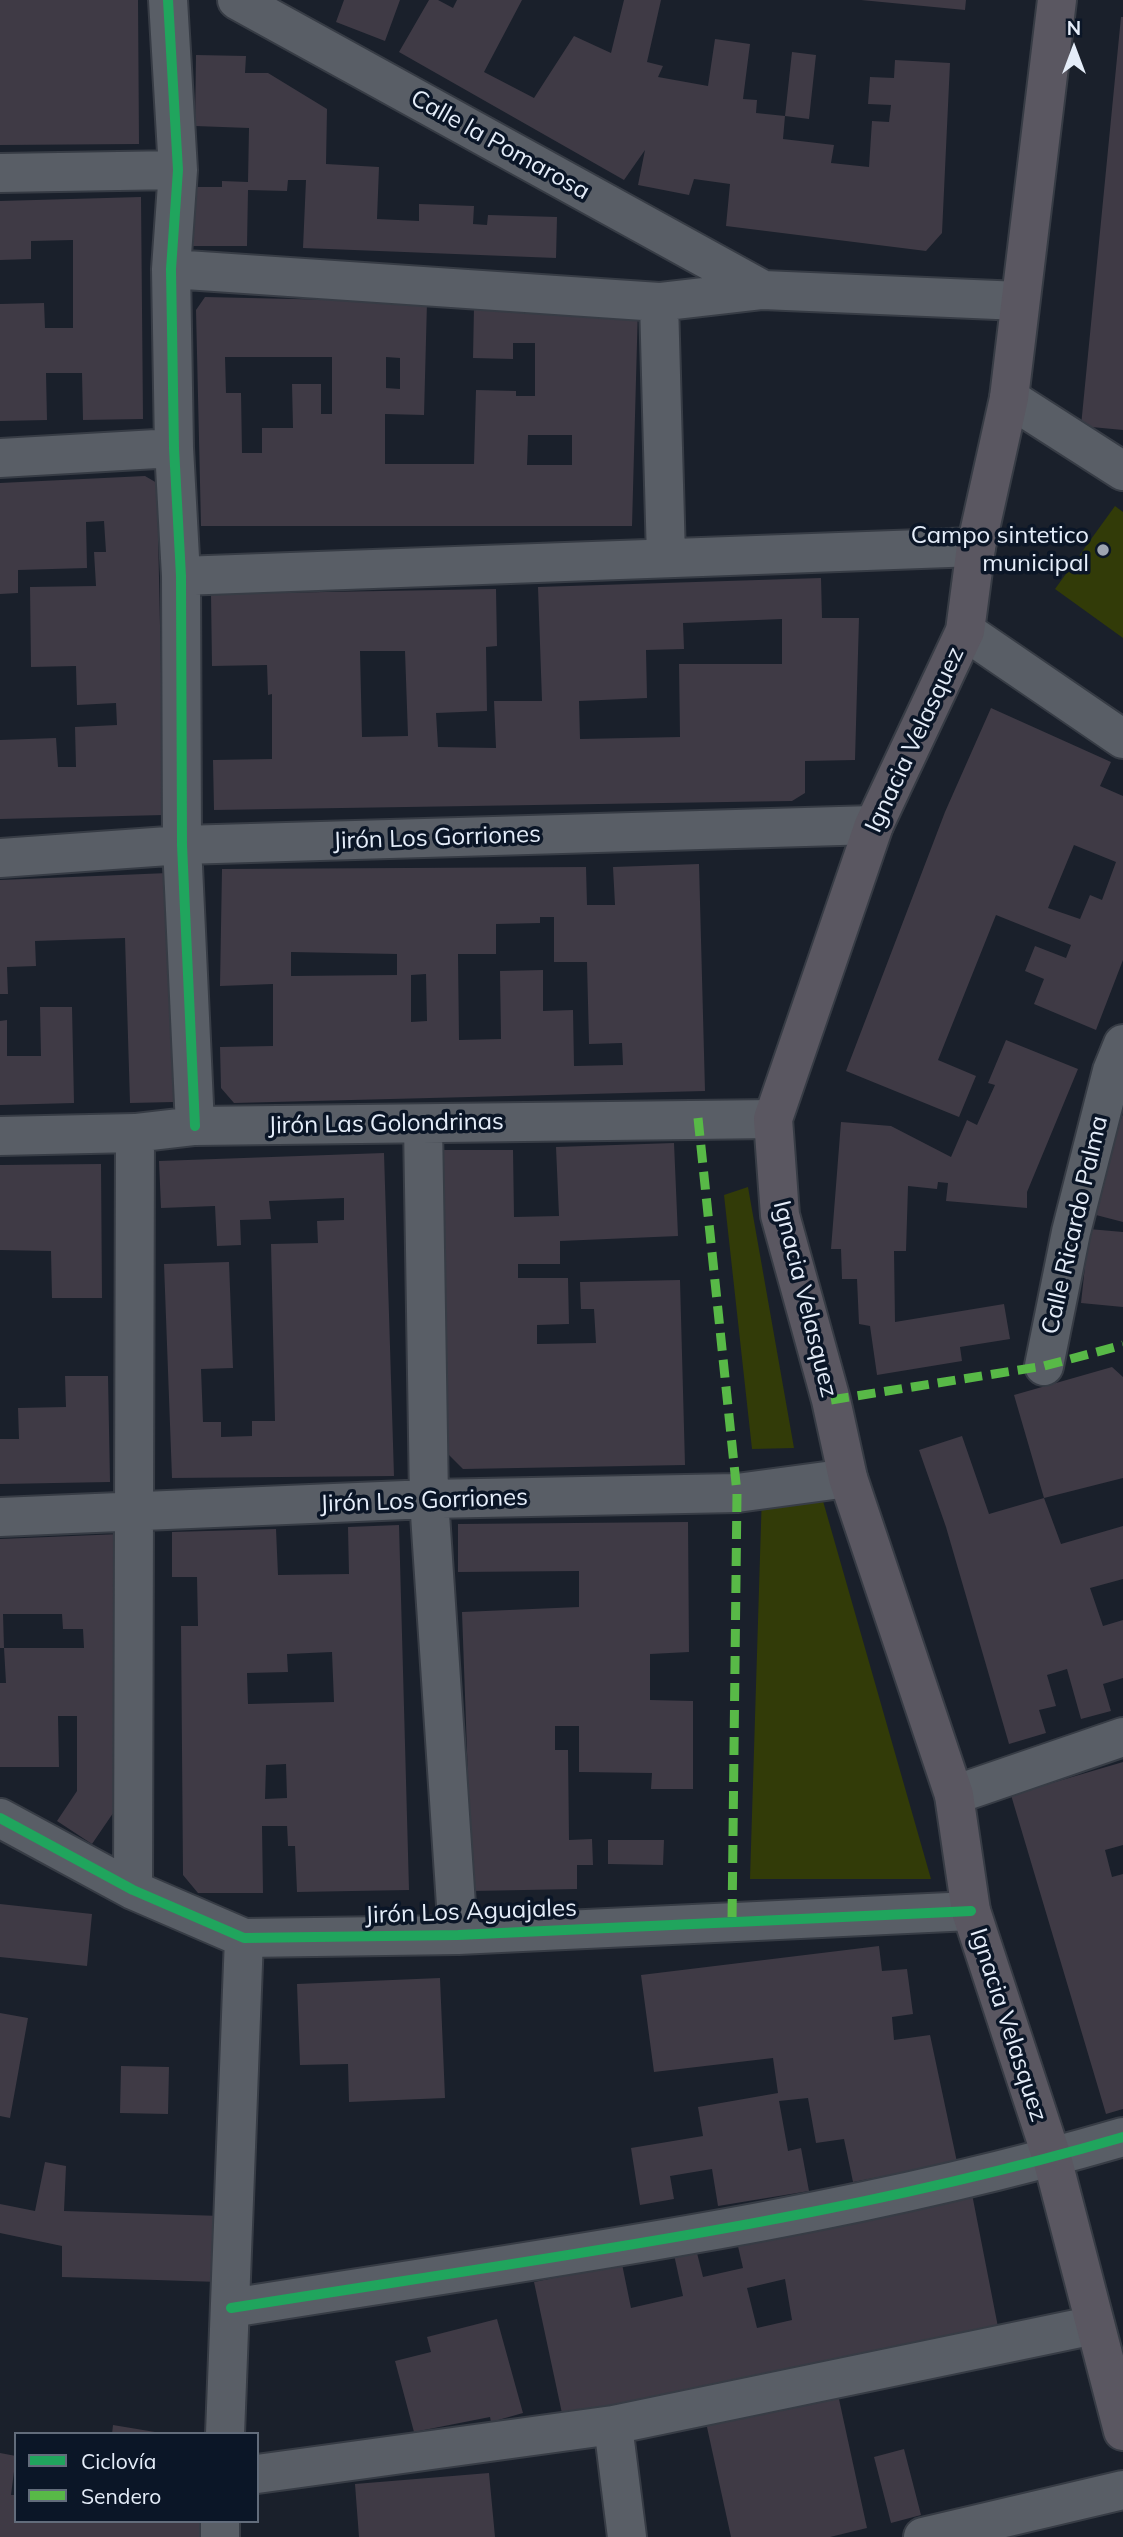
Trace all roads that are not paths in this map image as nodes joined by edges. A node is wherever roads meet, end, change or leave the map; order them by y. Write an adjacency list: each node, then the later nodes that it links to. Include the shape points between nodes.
1 (167, 0): 4 (street)
2 (237, 0): 7 (street, Calle la Pomarosa)
3 (1057, 0): 8 (main road, Ignacia Velasquez)
4 (177, 170): 5 (street); 6 (street)
5 (0, 173)
6 (171, 269): 9 (street); 11 (street)
7 (763, 290): 8 (street); 9 (street)
8 (1020, 301): 10 (main road, Ignacia Velasquez)
9 (659, 302): 15 (street)
10 (1009, 398): 13 (street); 14 (main road, Ignacia Velasquez)
11 (174, 448): 12 (street); 16 (street)
12 (0, 458)
13 (1123, 471)
14 (976, 547): 15 (street); 17 (main road, Ignacia Velasquez)
15 (666, 558): 16 (street)
16 (181, 576): 20 (street)
17 (965, 631): 18 (street); 19 (main road, Ignacia Velasquez)
18 (1123, 739)
19 (874, 825): 20 (street, Jirón Los Gorriones); 23 (main road, Ignacia Velasquez)
20 (182, 845): 21 (street, Jirón Los Gorriones); 25 (street)
21 (0, 858)
22 (1123, 1044): 28 (street, Calle Ricardo Palma, via 1071,1232)
23 (773, 1119): 24 (street, Jirón Las Golondrinas); 29 (main road, Ignacia Velasquez, via 780,1215)
24 (423, 1124): 25 (street, Jirón Las Golondrinas); 30 (street)
25 (195, 1126): 26 (street, Jirón Las Golondrinas)
26 (135, 1133): 27 (street, Jirón Las Golondrinas); 31 (street)
27 (0, 1136)
28 (1044, 1366)
29 (848, 1478): 30 (street, Jirón Los Gorriones, via 737,1493); 34 (main road, Ignacia Velasquez)
30 (429, 1499): 31 (street, Jirón Los Gorriones); 38 (street)
31 (136, 1513): 32 (street, Jirón Los Gorriones); 36 (street)
32 (0, 1517)
33 (1123, 1737): 34 (street)
34 (954, 1795): 37 (main road, Ignacia Velasquez)
35 (0, 1818): 36 (street, Jirón Los Aguajales)
36 (133, 1890): 39 (street, Jirón Los Aguajales)
37 (971, 1911): 38 (street, Jirón Los Aguajales); 41 (main road, Ignacia Velasquez)
38 (458, 1935): 39 (street, Jirón Los Aguajales)
39 (244, 1938): 42 (street)
40 (1123, 2137): 41 (street)
41 (1052, 2158): 42 (street, via 763,2222); 43 (main road, Ignacia Velasquez)
42 (231, 2308): 46 (street)
43 (1095, 2325): 44 (street); 45 (main road, Ignacia Velasquez)
44 (613, 2425): 47 (street); 49 (street)
45 (1123, 2431)
46 (225, 2432)
47 (259, 2474)
48 (1123, 2490): 50 (street)
49 (627, 2537)
50 (923, 2537)

